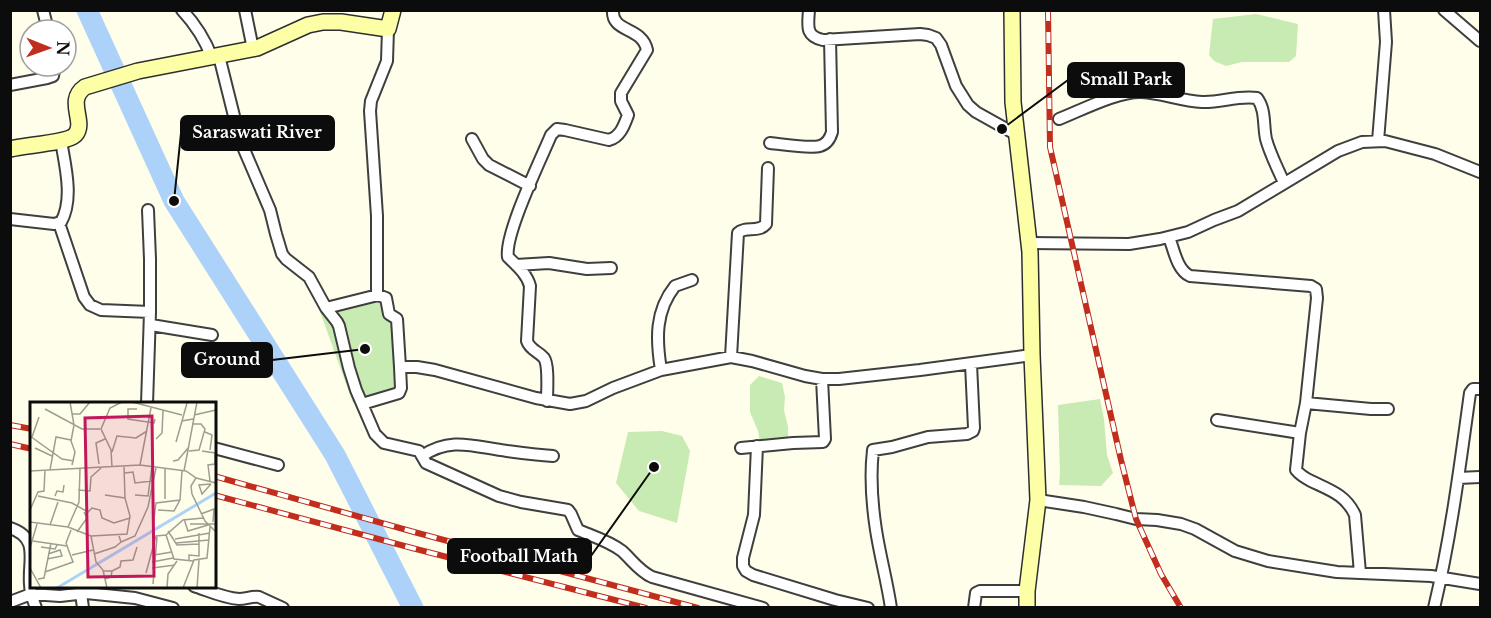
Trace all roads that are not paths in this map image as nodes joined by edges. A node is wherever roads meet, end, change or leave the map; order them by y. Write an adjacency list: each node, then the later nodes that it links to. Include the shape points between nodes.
1 (182, 10): 13 (street)
2 (245, 10): 12 (street)
3 (393, 10): 9 (main road)
4 (613, 10): 26 (street, via 615,21 641,37 647,50 621,93 628,115 626,122 619,134 609,140 557,129)
5 (808, 10): 10 (street, via 810,34)
6 (1012, 10): 17 (main road)
7 (1384, 10): 20 (street, via 1386,42)
8 (1444, 10): 11 (street)
9 (388, 29): 12 (main road, via 323,22); 35 (street, via 387,61 370,111)
10 (830, 39): 17 (street, via 920,33 936,38 968,105); 21 (street, via 830,139 818,147)
11 (1480, 41)
12 (253, 49): 13 (main road)
13 (215, 57): 19 (main road, via 138,71 85,87 77,96 77,132); 36 (street, via 240,140 270,210 282,254 309,277)
14 (47, 78): 15 (street)
15 (10, 85)
16 (1059, 119): 25 (street, via 1132,93 1201,102 1257,98 1269,150)
17 (1017, 135): 31 (main road)
18 (471, 139): 26 (street, via 489,165)
19 (62, 141): 22 (main road); 29 (street, via 67,194 64,217)
20 (1378, 141): 24 (street, via 1435,154); 25 (street, via 1338,151)
21 (770, 143)
22 (10, 149)
23 (768, 168): 41 (street, via 766,224 738,233)
24 (1480, 172)
25 (1284, 183): 30 (street, via 1239,211)
26 (530, 186): 32 (street, via 508,246 508,257)
27 (148, 210): 37 (street)
28 (10, 219): 29 (street)
29 (59, 223): 37 (street, via 90,305 101,310)
30 (1169, 237): 31 (street, via 1129,244); 49 (street, via 1181,269 1190,276 1316,289)
31 (1029, 243): 40 (main road)
32 (516, 265): 33 (street, via 549,263); 47 (street, via 529,281 527,341 545,359)
33 (611, 268)
34 (692, 280): 44 (street, via 675,286 663,306 657,328)
35 (378, 295): 36 (street); 43 (street, via 386,298 389,314 397,319)
36 (326, 308): 50 (street, via 339,326)
37 (150, 312): 38 (street)
38 (151, 325): 39 (street); 48 (street)
39 (212, 335)
40 (1032, 355): 42 (street); 62 (main road)
41 (731, 357): 44 (street); 45 (street)
42 (971, 364): 45 (street); 81 (street, via 973,431 873,450 873,505)
43 (400, 367): 47 (street, via 435,370); 50 (street, via 399,393)
44 (661, 370): 47 (street, via 579,403)
45 (822, 379): 54 (street, via 823,442)
46 (1480, 389): 61 (street, via 1470,393)
47 (547, 401)
48 (147, 402)
49 (1306, 403): 51 (street); 53 (street)
50 (362, 404): 57 (street, via 380,440 417,450)
51 (1388, 409)
52 (1217, 420): 53 (street)
53 (1300, 434): 65 (street, via 1296,470 1341,496 1355,515)
54 (757, 446): 55 (street); 80 (street, via 754,515 743,558 746,571)
55 (741, 448)
56 (216, 449): 59 (street)
57 (422, 456): 58 (street, via 434,448 459,444); 79 (street, via 426,463 499,496 568,510 578,530 612,544 645,574)
58 (553, 456)
59 (278, 465)
60 (1480, 477): 61 (street)
61 (1458, 478): 66 (street)
62 (1038, 500): 65 (street, via 1181,524 1235,551 1268,561); 70 (main road)
63 (10, 528): 64 (street)
64 (30, 543)
65 (1360, 573): 66 (street)
66 (1441, 577): 67 (street); 84 (street)
67 (1480, 584)
68 (30, 588): 72 (street)
69 (200, 588): 78 (street, via 236,599 256,596)
70 (1027, 591): 82 (street, via 980,591 976,593); 83 (main road)
71 (81, 593): 72 (street); 74 (street, via 110,595); 76 (street)
72 (31, 594): 73 (street); 75 (street)
73 (10, 602)
74 (135, 603): 77 (street)
75 (36, 608)
76 (83, 608)
77 (173, 608)
78 (283, 608)
79 (763, 608)
80 (868, 608)
81 (891, 608)
82 (974, 608)
83 (1027, 608)
84 (1434, 608)

